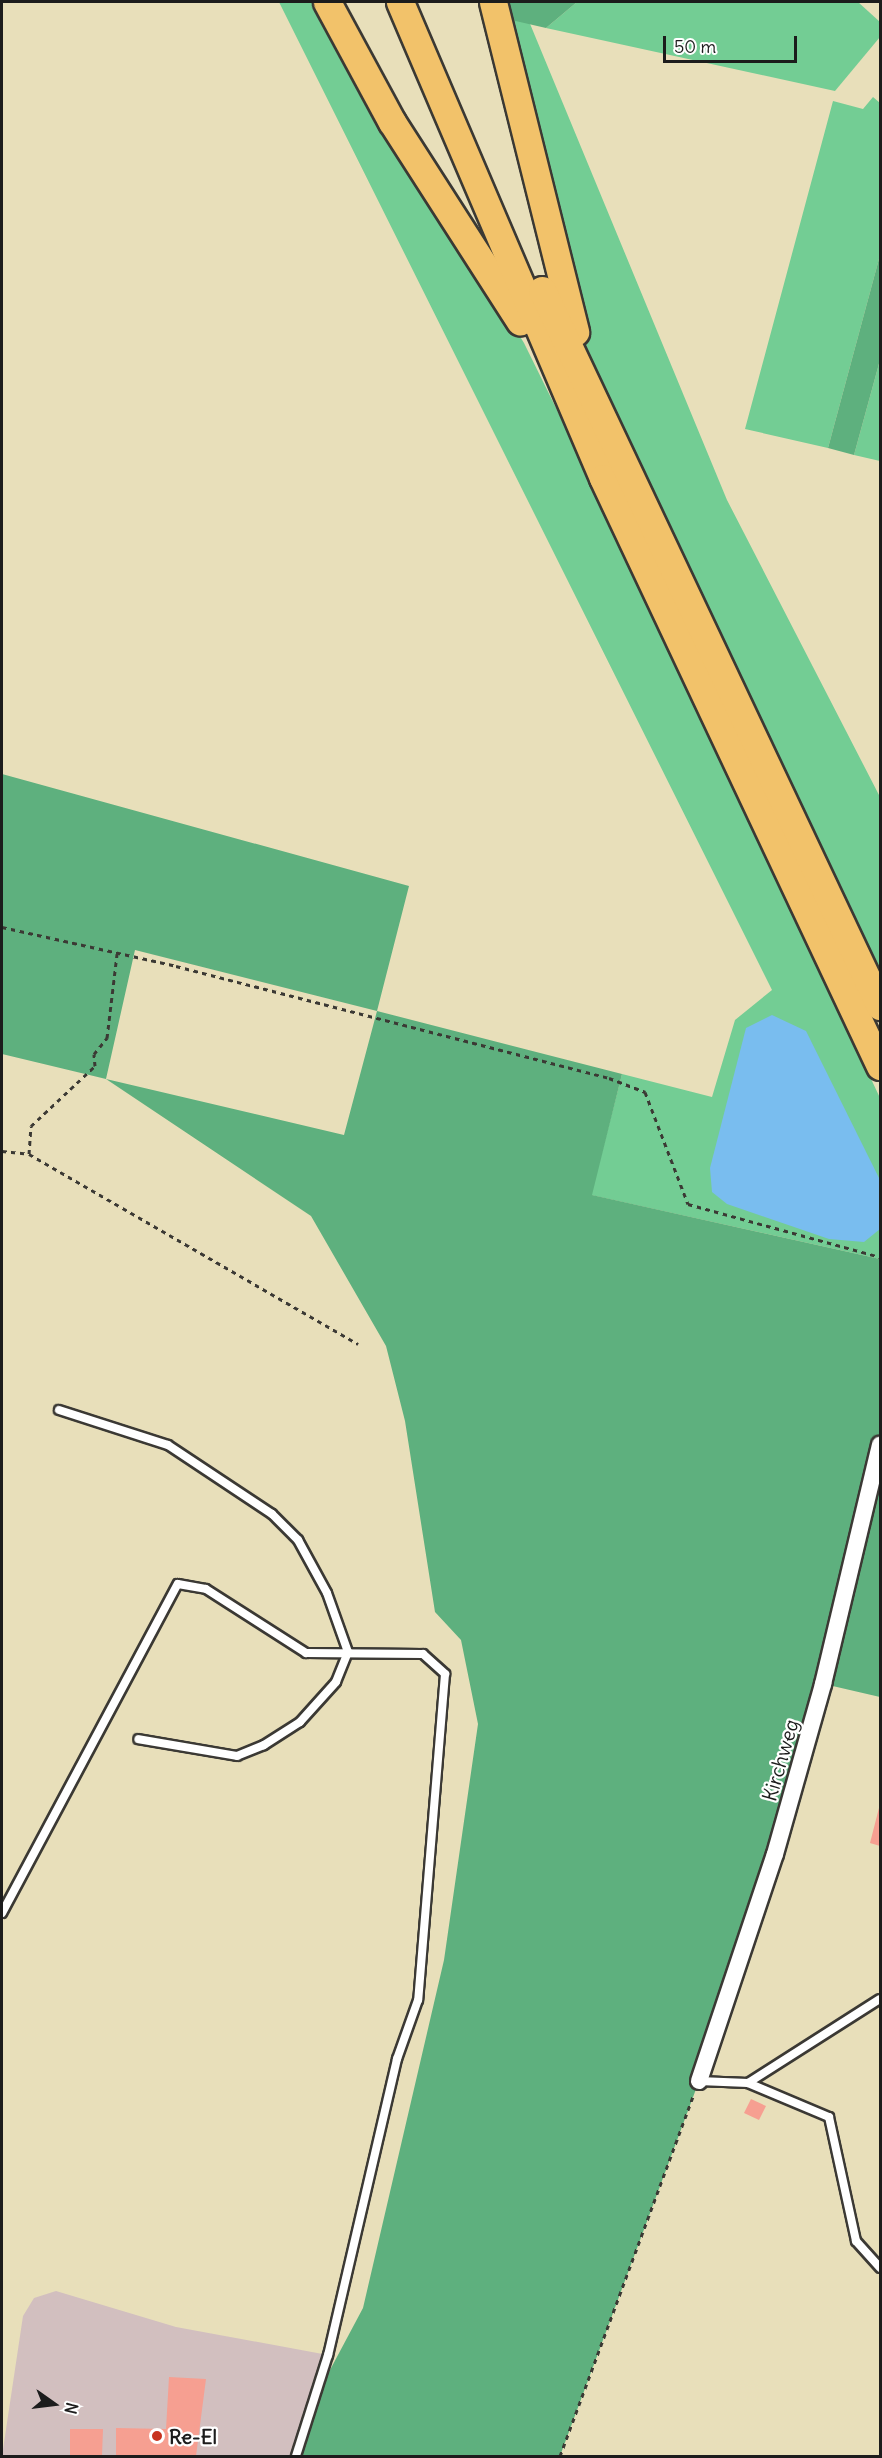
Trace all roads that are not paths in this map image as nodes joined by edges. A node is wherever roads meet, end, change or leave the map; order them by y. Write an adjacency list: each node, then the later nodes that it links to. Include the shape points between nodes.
1 (327, 2): 6 (highway, via 392,122 503,291)
2 (400, 2): 6 (highway)
3 (406, 2): 5 (highway)
4 (493, 2): 5 (highway)
5 (591, 393): 7 (highway)
6 (603, 478): 8 (highway)
7 (880, 1006)
8 (880, 1066)
9 (59, 1410): 11 (lane, via 168,1444 272,1514 298,1540 327,1593)
10 (880, 1444): 15 (street, Kirchweg, via 778,1842)
11 (348, 1653): 12 (lane, via 336,1682 300,1722 264,1745 237,1756); 13 (lane, via 306,1653 206,1589 178,1584); 18 (lane, via 423,1654 445,1674 418,2000 397,2059 328,2355)
12 (138, 1738)
13 (2, 1913)
14 (880, 1999): 16 (lane)
15 (699, 2081): 16 (lane)
16 (748, 2083): 17 (lane, via 829,2117 856,2241)
17 (880, 2268)
18 (296, 2457)

